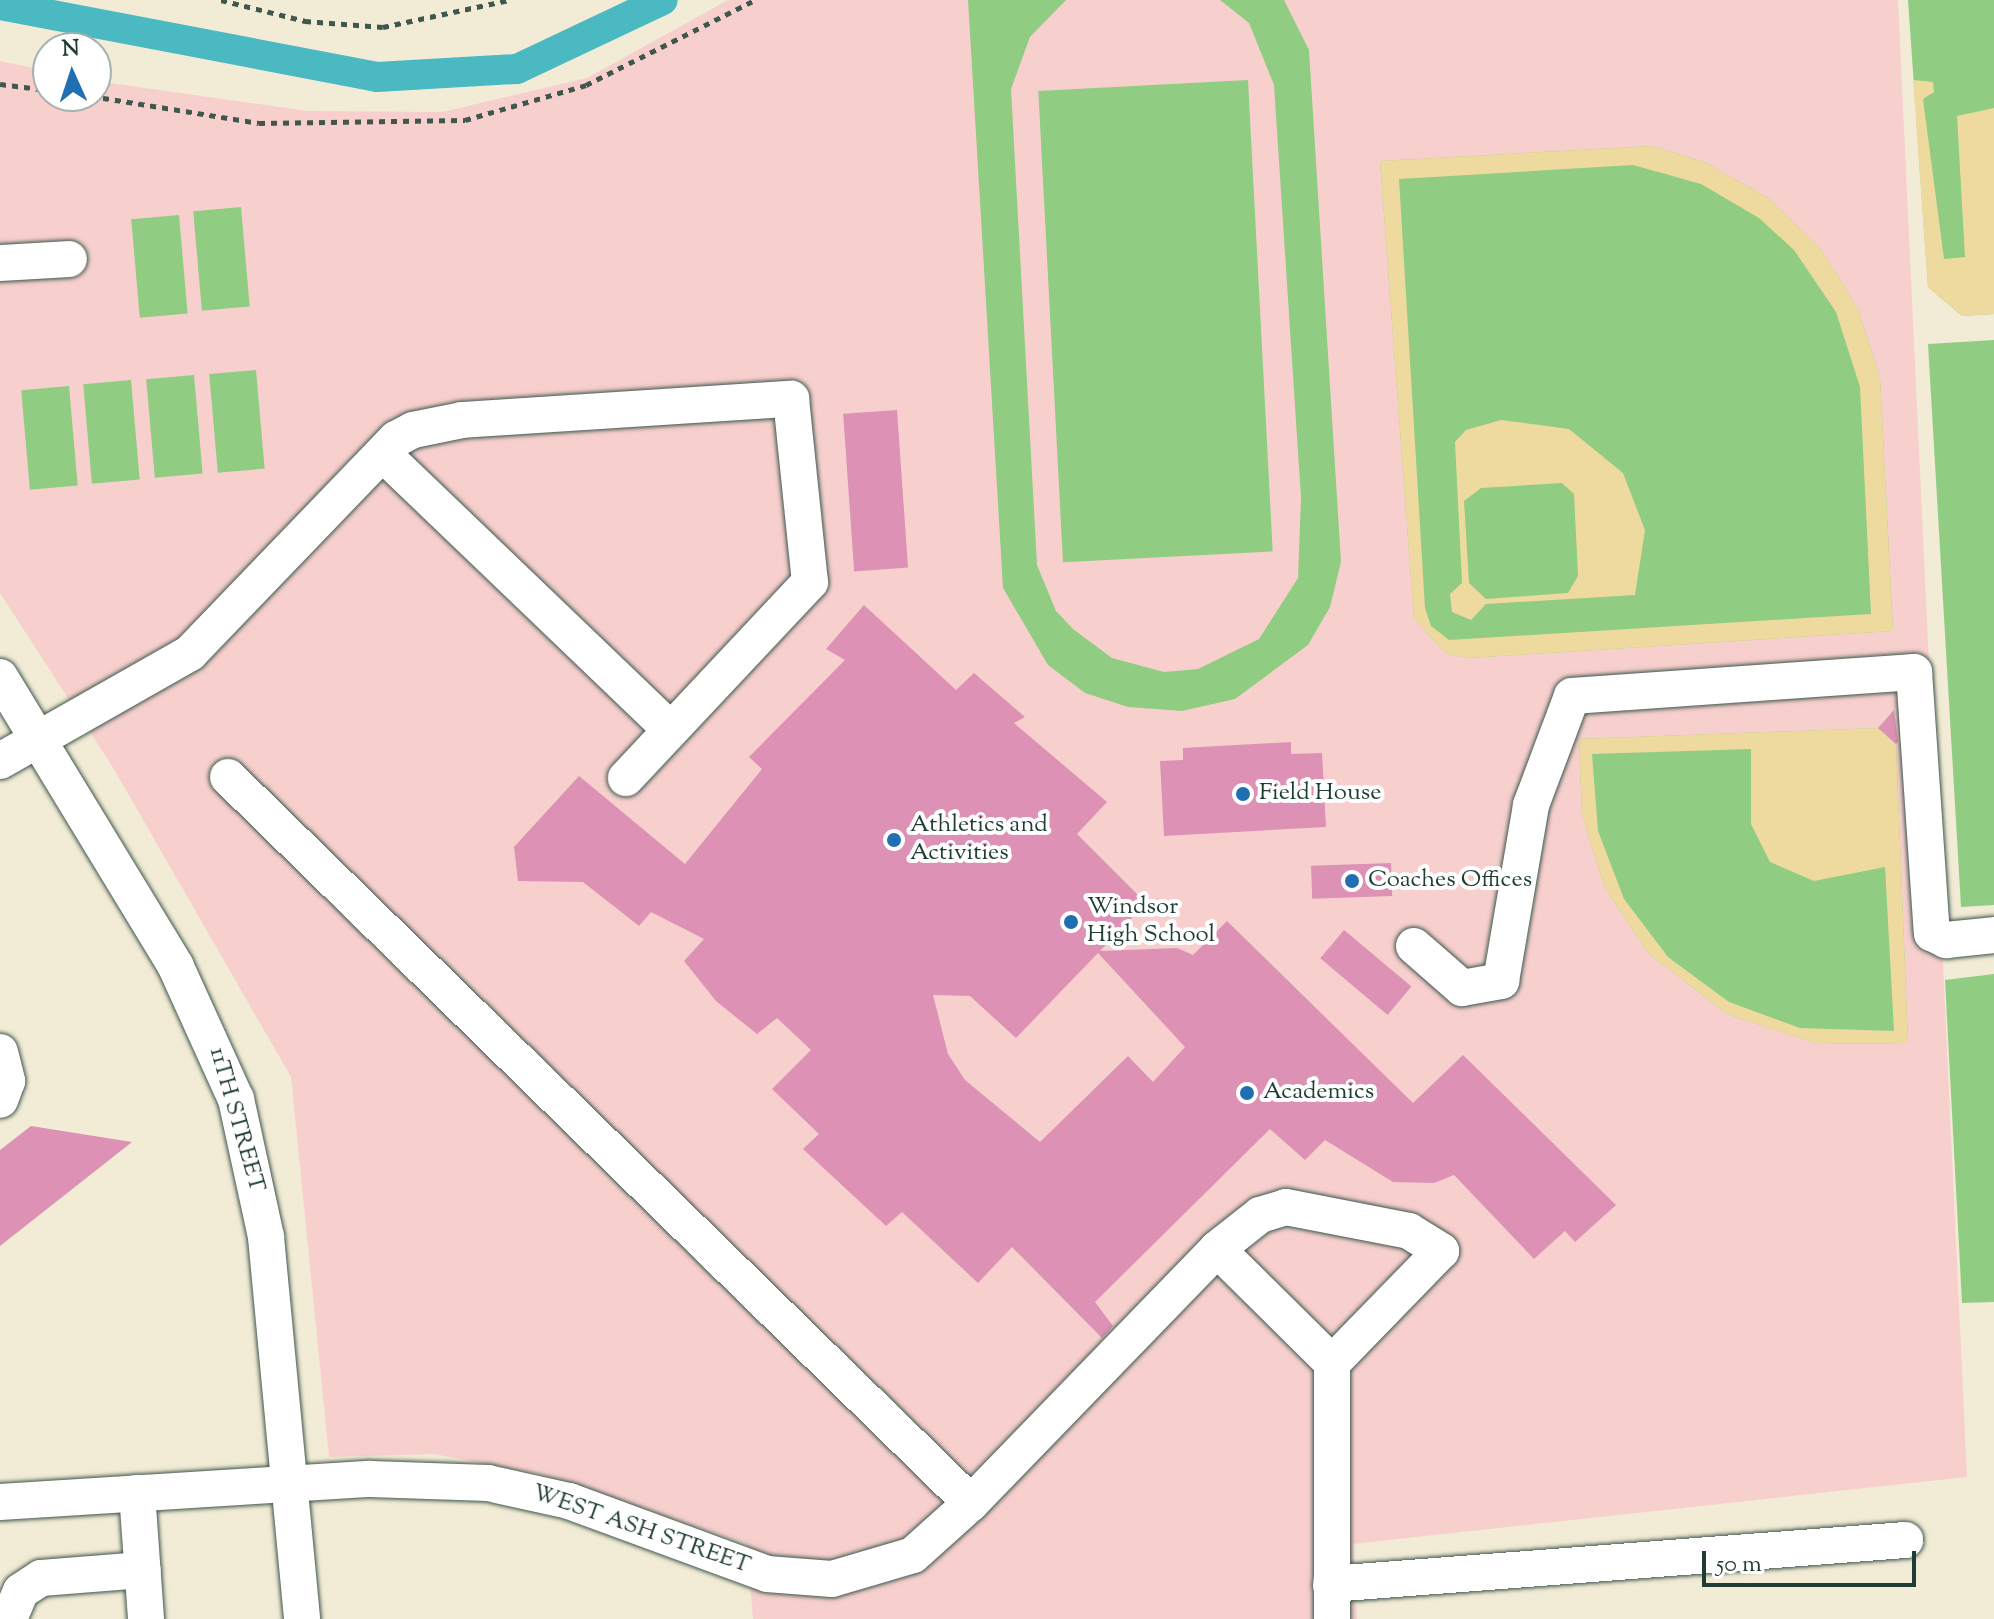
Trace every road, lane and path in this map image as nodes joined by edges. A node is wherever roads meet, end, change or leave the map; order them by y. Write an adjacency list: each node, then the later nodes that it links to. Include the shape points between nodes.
1 (221, 0): 2 (path, via 305,21 383,27)
2 (509, 0)
3 (755, 0): 6 (path, via 586,85 465,120 259,123)
4 (0, 84): 5 (path)
5 (32, 88)
6 (112, 99)
7 (69, 259): 8 (street)
8 (0, 263)
9 (383, 454): 11 (street); 11 (street, via 405,434 444,422 791,399 810,582); 12 (street, via 190,653 93,714)
10 (0, 677): 12 (street, 11TH STREET)
11 (668, 727): 15 (street)
12 (36, 739): 13 (street); 22 (street, 11TH STREET, via 176,967 236,1099 266,1237)
13 (0, 761)
14 (228, 777): 25 (street)
15 (626, 778)
16 (1994, 935): 17 (street, via 1946,940 1932,933 1914,672 1572,696 1531,805 1501,981 1462,988)
17 (1414, 946)
18 (0, 1052): 19 (street, via 7,1081)
19 (0, 1100)
20 (1217, 1249): 21 (street); 21 (street, WEST ASH STREET, via 1260,1215 1286,1207 1409,1231 1441,1251); 25 (street, WEST ASH STREET)
21 (1332, 1363): 28 (street)
22 (289, 1483): 23 (street, WEST ASH STREET); 25 (street, WEST ASH STREET, via 420,1478 519,1489 792,1579 875,1571 913,1555); 31 (street, 11TH STREET)
23 (137, 1493): 24 (street, WEST ASH STREET); 27 (street)
24 (0, 1502)
25 (971, 1503)
26 (1905, 1540): 28 (street)
27 (143, 1570): 29 (street, via 41,1578 21,1591); 30 (street)
28 (1332, 1601)
29 (9, 1619)
30 (146, 1619)
31 (302, 1619)

